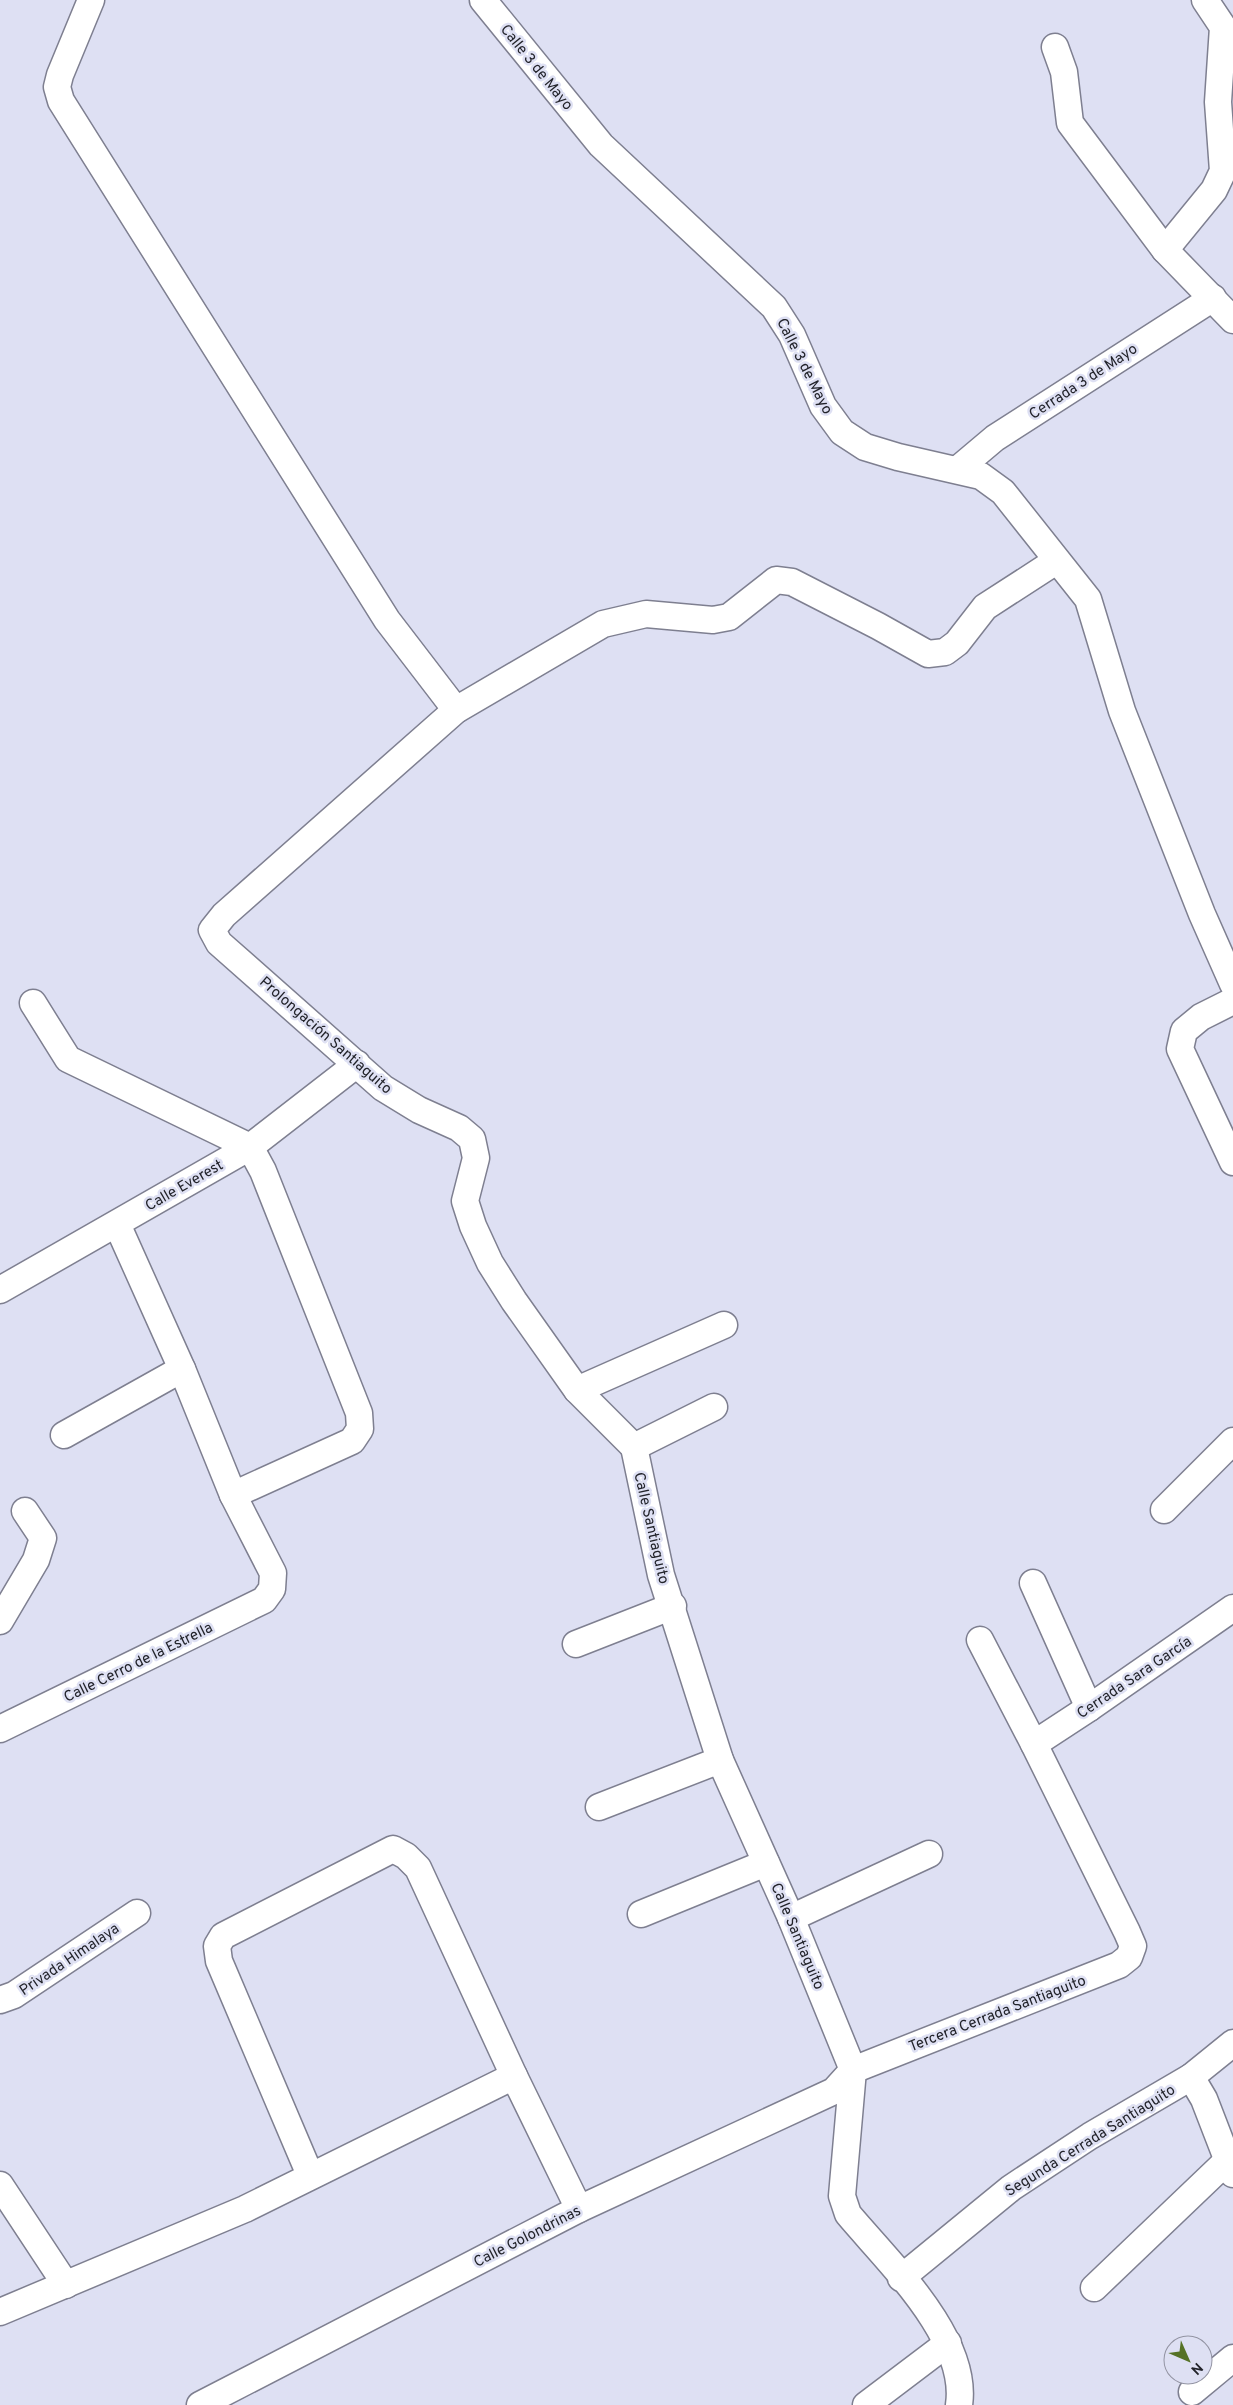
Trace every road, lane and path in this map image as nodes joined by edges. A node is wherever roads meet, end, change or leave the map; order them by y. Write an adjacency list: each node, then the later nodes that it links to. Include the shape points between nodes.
1 (91, 0): 10 (street, via 60,75 61,101 387,620)
2 (483, 0): 8 (street, Calle 3 de Mayo, via 601,145 774,307 792,336 823,406 842,432 865,447)
3 (1205, 0): 5 (street, via 1223,27 1218,102 1223,171 1214,190)
4 (1055, 47): 5 (street, via 1064,72 1070,123)
5 (1165, 250): 6 (street)
6 (1213, 298): 7 (street); 8 (street, Cerrada 3 de Mayo, via 994,438)
7 (1233, 320)
8 (957, 470): 9 (street, Calle 3 de Mayo, via 981,476 1003,492)
9 (1056, 561): 10 (street, via 985,607 957,643 945,652 928,654 792,582 776,580 729,617 714,620 646,614 603,624); 11 (street, Calle 3 de Mayo, via 1088,599 1122,711)
10 (456, 710): 14 (street, Prolongación Santiaguito, via 224,915 212,930 219,942)
11 (1233, 984)
12 (1233, 1001): 16 (street, via 1201,1017 1184,1031 1180,1049)
13 (33, 1003): 15 (street, via 68,1059)
14 (358, 1064): 15 (street, Calle Everest); 21 (street, Prolongación Santiaguito, via 383,1088 419,1110 459,1128 472,1139 476,1158 465,1201 473,1226 490,1263 514,1301)
15 (250, 1147): 17 (street, Calle Everest); 26 (street, via 263,1171 359,1413 360,1429 352,1441)
16 (1233, 1162)
17 (116, 1224): 18 (street, Calle Everest); 20 (street)
18 (0, 1290)
19 (724, 1325): 21 (street)
20 (182, 1368): 23 (street); 26 (street)
21 (577, 1390): 25 (street, Prolongación Santiaguito)
22 (714, 1407): 25 (street)
23 (64, 1435)
24 (1233, 1441): 27 (street)
25 (634, 1447): 30 (street, Calle Santiaguito, via 661,1575)
26 (233, 1495): 36 (street, Calle Cerro de la Estrella, via 273,1573 272,1589 264,1600)
27 (1164, 1510)
28 (25, 1511): 32 (street, via 43,1538 36,1560)
29 (1033, 1583): 35 (street)
30 (673, 1606): 34 (street); 38 (street, Calle Santiaguito)
31 (1233, 1608): 35 (street, Cerrada Sara García)
32 (0, 1621)
33 (980, 1640): 37 (street)
34 (576, 1644)
35 (1089, 1708): 37 (street, Cerrada Sara García)
36 (0, 1730)
37 (1034, 1744): 47 (street, Tercera Cerrada Santiaguito, via 1133,1946 1129,1957 1119,1965)
38 (720, 1760): 39 (street); 41 (street, Calle Santiaguito)
39 (600, 1806)
40 (929, 1854): 44 (street)
41 (766, 1863): 43 (street); 44 (street, Calle Santiaguito)
42 (137, 1913): 45 (street, Privada Himalaya, via 14,1995)
43 (641, 1914)
44 (791, 1918): 47 (street, Calle Santiaguito)
45 (0, 2000)
46 (1233, 2043): 49 (street, Segunda Cerrada Santiaguito)
47 (853, 2070): 53 (street, Calle Golondrinas, via 834,2091); 54 (street, Calle Santiaguito, via 842,2196 848,2214)
48 (514, 2076): 51 (street); 51 (street, via 418,1868 393,1849 223,1936 217,1946 219,1960); 53 (street)
49 (1191, 2076): 50 (street, via 1204,2099); 54 (street, Segunda Cerrada Santiaguito, via 1011,2188)
50 (1230, 2167): 56 (street)
51 (310, 2175): 55 (street, via 245,2209)
52 (0, 2185): 55 (street)
53 (579, 2209): 61 (street, Calle Golondrinas)
54 (901, 2278): 58 (street, Calle Santiaguito, via 926,2304)
55 (66, 2285): 57 (street)
56 (1094, 2288)
57 (0, 2312)
58 (948, 2343): 62 (street); 63 (street, Calle Santiaguito, via 959,2374)
59 (1233, 2358): 60 (street)
60 (1192, 2392)
61 (200, 2405)
62 (866, 2405)
63 (959, 2405)

